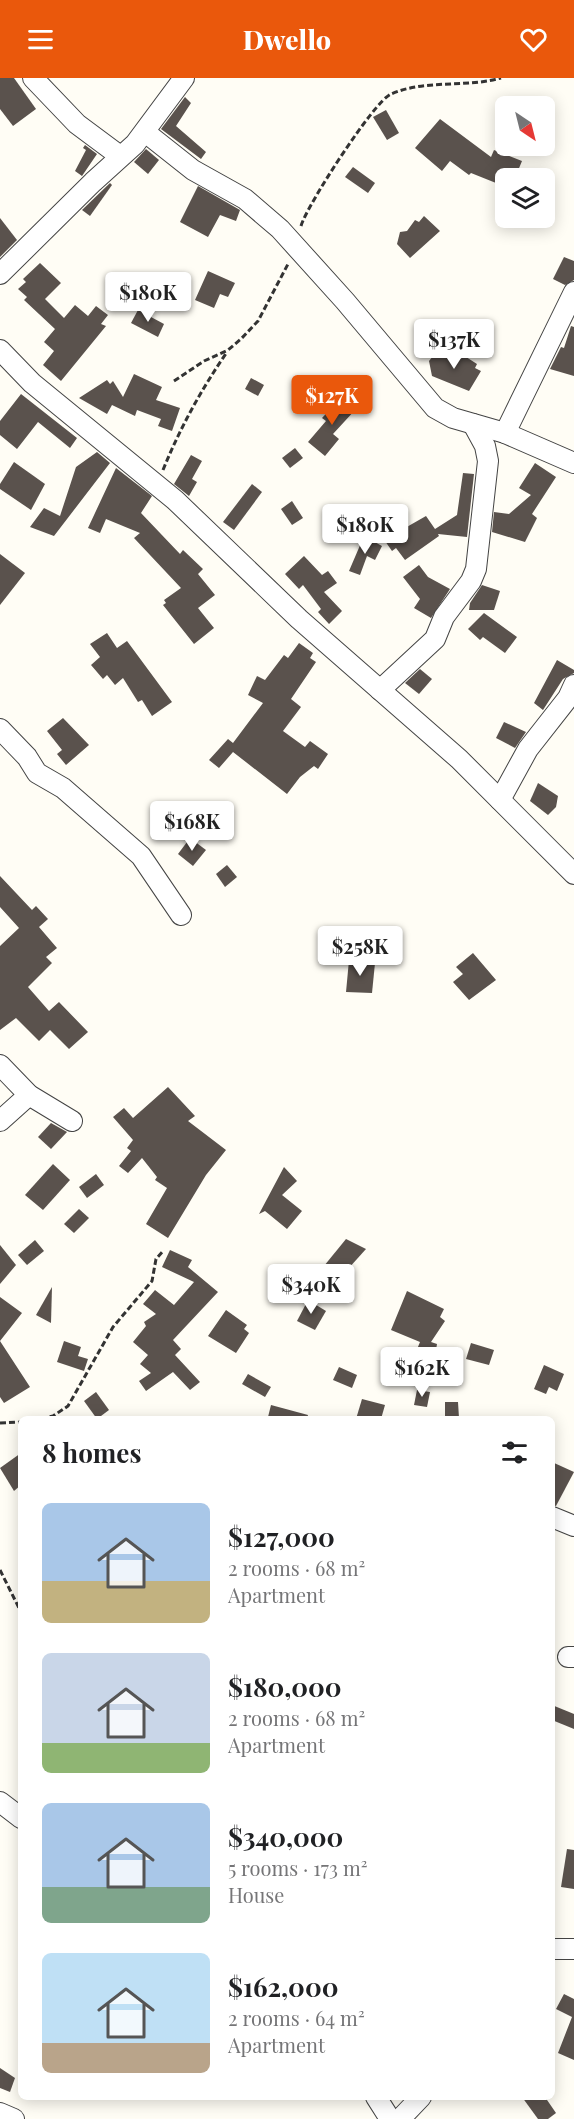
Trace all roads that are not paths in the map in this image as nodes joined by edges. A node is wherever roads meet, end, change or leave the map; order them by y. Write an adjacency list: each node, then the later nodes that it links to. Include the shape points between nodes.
1 (33, 78): 4 (street, via 77,124)
2 (184, 78): 3 (street)
3 (145, 132): 4 (street); 8 (street, via 193,170 258,208 345,301 435,408)
4 (120, 156): 5 (street)
5 (0, 274)
6 (574, 292): 9 (street)
7 (0, 350): 12 (street, via 32,383 156,485)
8 (473, 424): 9 (street); 12 (street, via 488,461 476,568 444,617 435,639)
9 (505, 433): 10 (street)
10 (572, 457)
11 (574, 685): 14 (street, via 528,749)
12 (380, 690): 14 (street)
13 (0, 729): 16 (street, via 37,773 63,788 141,856)
14 (500, 800): 15 (street)
15 (574, 874)
16 (181, 915)
17 (0, 1065): 18 (street)
18 (29, 1095): 19 (street); 20 (street)
19 (72, 1121)
20 (0, 1122)
21 (555, 1518): 22 (street)
22 (574, 1526)
23 (0, 1802): 24 (street)
24 (18, 1816)
25 (555, 1949): 26 (street)
26 (574, 1949)
27 (378, 2100): 31 (street)
28 (418, 2100): 32 (street)
29 (0, 2112): 30 (street)
30 (14, 2119)
31 (390, 2119)
32 (399, 2119)

